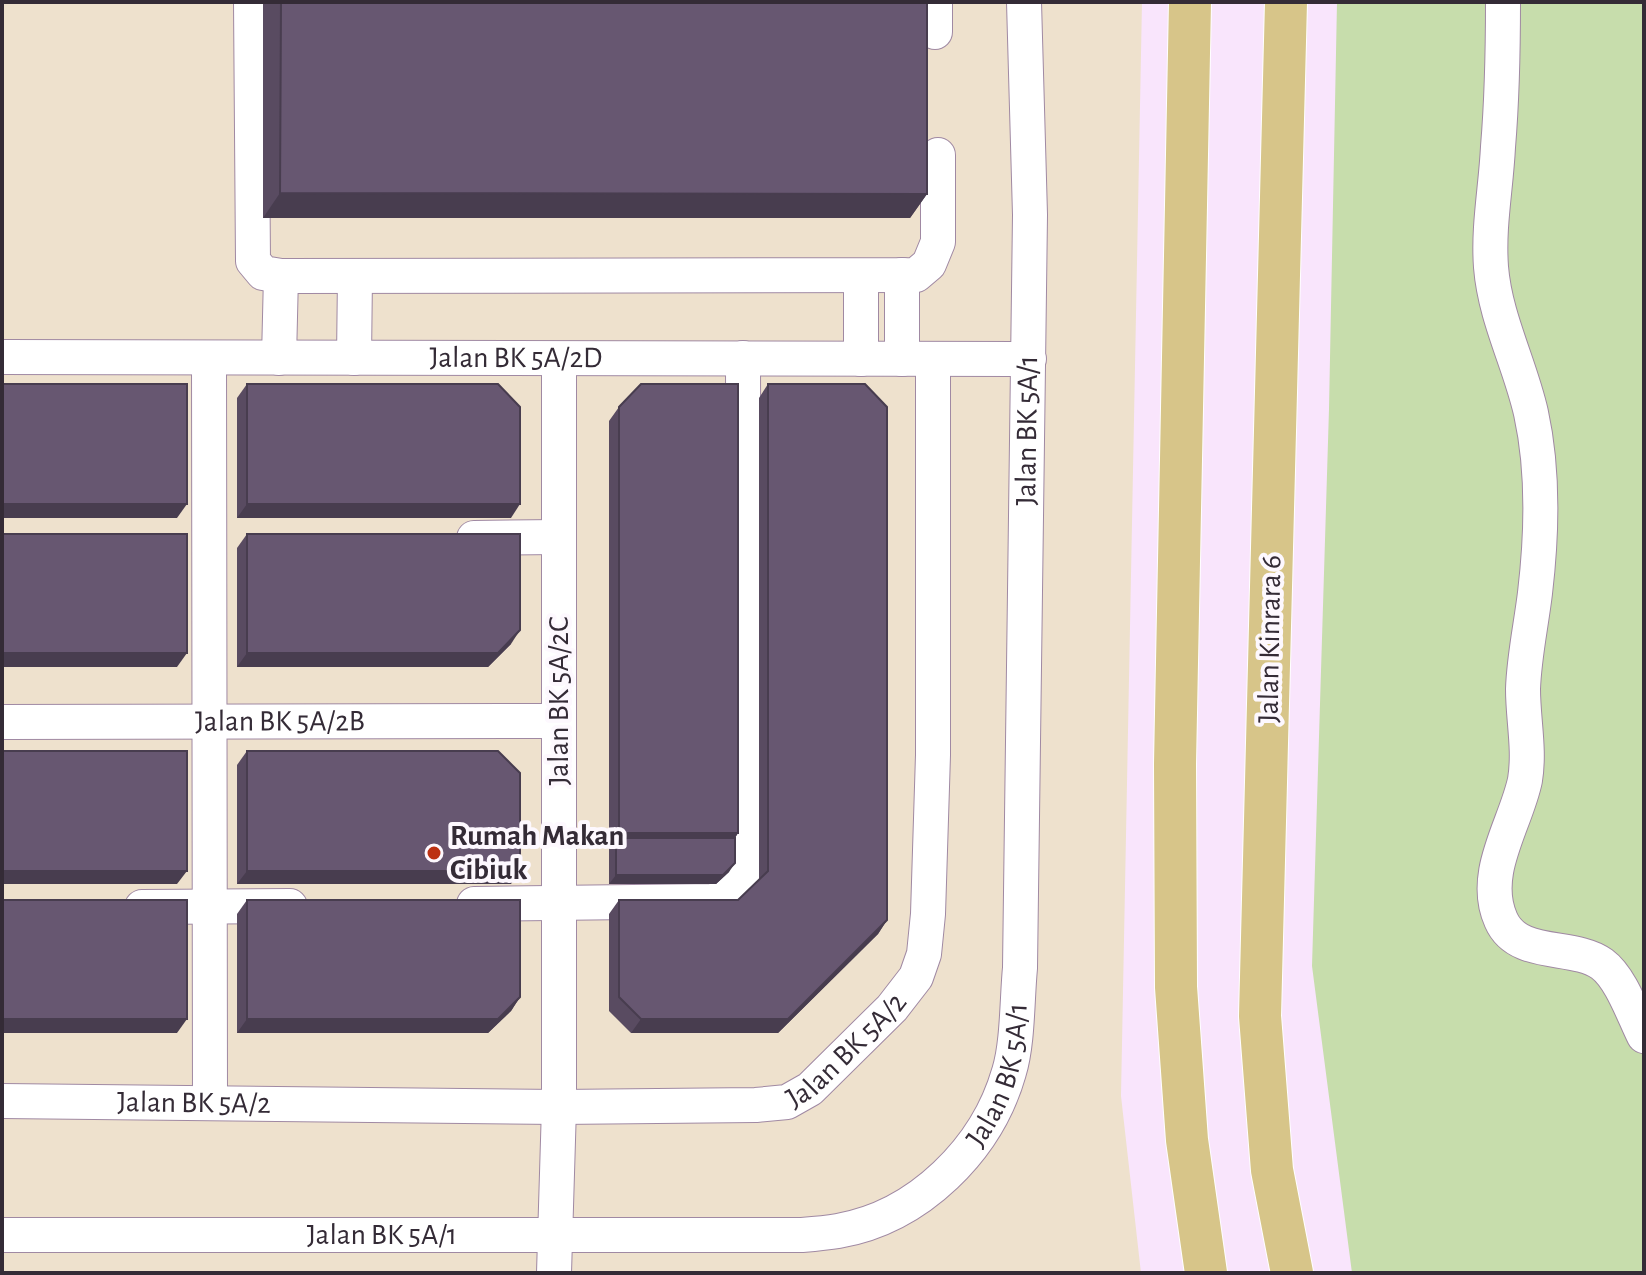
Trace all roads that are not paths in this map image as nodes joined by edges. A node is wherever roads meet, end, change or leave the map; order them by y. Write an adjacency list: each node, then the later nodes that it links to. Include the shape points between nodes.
1 (251, 2): 8 (street, via 264,128 253,261 263,273)
2 (1024, 2): 19 (street, Jalan BK 5A/1)
3 (1190, 2): 36 (main road, via 1175,748 1176,987)
4 (1286, 2): 38 (main road, Jalan Kinrara 6, via 1260,1016 1272,1170)
5 (1503, 2): 30 (street, via 1491,271 1530,411 1541,524 1524,656 1528,753 1497,868 1496,900 1501,921 1518,941 1599,961 1615,975)
6 (938, 155): 7 (street, via 938,242 929,264 916,275)
7 (902, 275): 10 (street); 18 (street, Jalan BK 5A/2)
8 (281, 276): 9 (street); 13 (street)
9 (355, 276): 10 (street); 14 (street)
10 (861, 276): 17 (street)
11 (2, 357): 12 (street, Jalan BK 5A/2D)
12 (209, 358): 13 (street, Jalan BK 5A/2D); 22 (street)
13 (279, 358): 14 (street, Jalan BK 5A/2D)
14 (354, 358): 16 (street, Jalan BK 5A/2D)
15 (743, 358): 16 (street, Jalan BK 5A/2D); 17 (street, Jalan BK 5A/2D); 25 (street, via 744,876 716,901)
16 (559, 359): 20 (street, Jalan BK 5A/2C)
17 (861, 359): 18 (street, Jalan BK 5A/2D)
18 (918, 359): 19 (street, Jalan BK 5A/2D); 33 (street, Jalan BK 5A/2, via 933,755 924,954 916,977 810,1089 787,1102)
19 (1029, 359): 35 (street, Jalan BK 5A/1, via 1020,968 1010,1069 997,1105 949,1173 913,1201 841,1231)
20 (559, 537): 21 (street); 23 (street, Jalan BK 5A/2C)
21 (448, 538)
22 (210, 721): 23 (street, Jalan BK 5A/2B); 24 (street, Jalan BK 5A/2B); 28 (street)
23 (559, 721): 25 (street, Jalan BK 5A/2C)
24 (2, 722)
25 (559, 904): 27 (street); 33 (street, Jalan BK 5A/2C)
26 (321, 905): 28 (street)
27 (448, 905)
28 (210, 906): 29 (street); 32 (street)
29 (114, 907)
30 (1644, 1036)
31 (2, 1101): 32 (street, Jalan BK 5A/2)
32 (210, 1103): 33 (street, Jalan BK 5A/2)
33 (559, 1107): 35 (street, Jalan BK 5A/2C)
34 (2, 1235): 35 (street, Jalan BK 5A/1)
35 (554, 1235): 37 (street, Jalan BK 5A/2C)
36 (1203, 1268)
37 (554, 1273)
38 (1292, 1273)

